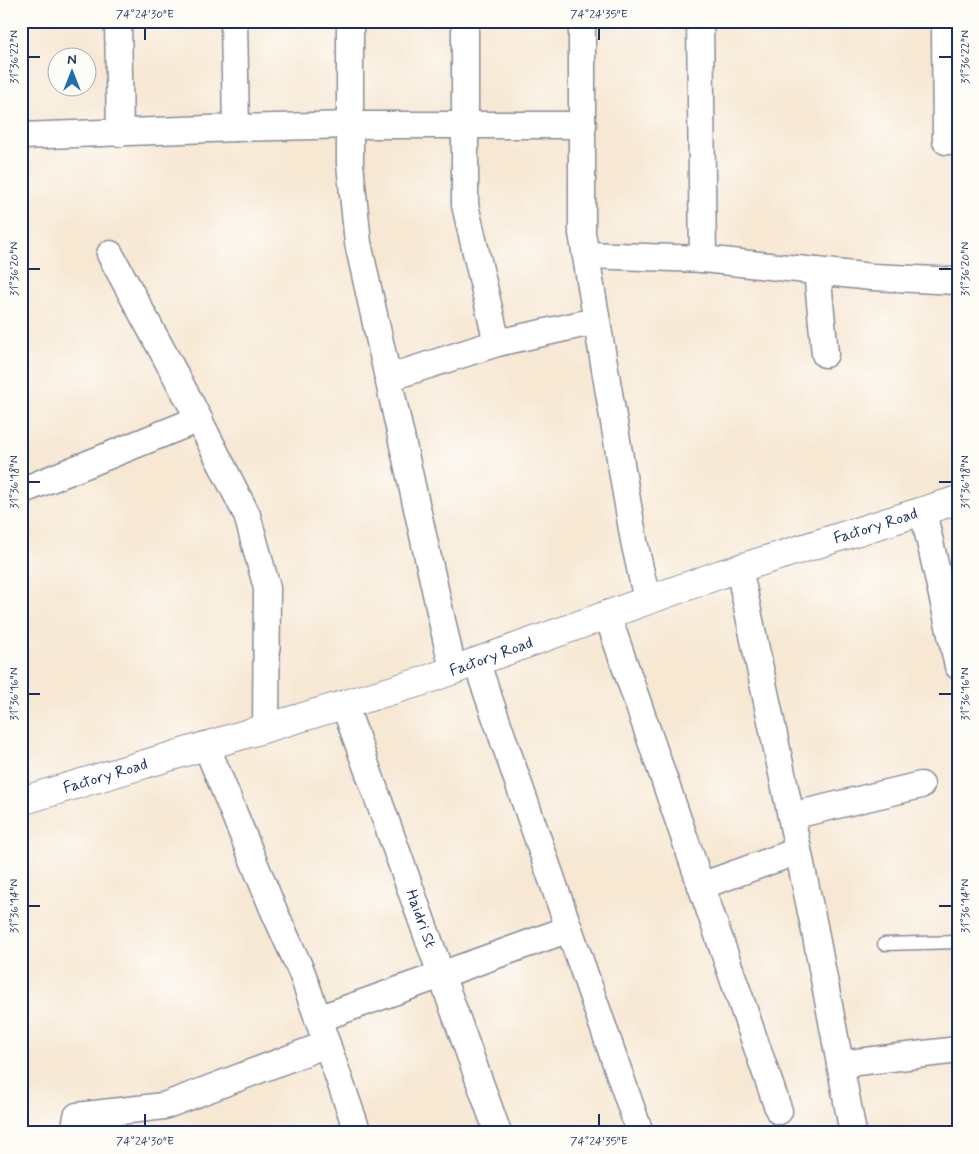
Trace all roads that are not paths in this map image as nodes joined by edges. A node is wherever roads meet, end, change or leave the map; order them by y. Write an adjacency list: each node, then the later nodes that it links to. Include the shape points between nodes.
1 (118, 21): 12 (street)
2 (234, 21): 11 (street)
3 (350, 21): 8 (street)
4 (465, 21): 9 (street)
5 (582, 21): 10 (street)
6 (700, 21): 17 (street)
7 (949, 27): 14 (street, via 946,141)
8 (350, 124): 9 (street); 11 (street); 23 (street, via 350,164 358,243)
9 (464, 125): 10 (street); 21 (street, via 465,206)
10 (583, 125): 16 (street, via 582,233)
11 (236, 128): 12 (street)
12 (120, 133): 13 (street)
13 (21, 136)
14 (958, 141)
15 (110, 254): 24 (street)
16 (586, 255): 17 (street); 20 (street)
17 (703, 258): 18 (street)
18 (817, 271): 19 (street); 22 (street)
19 (958, 281)
20 (596, 321): 21 (street); 29 (street)
21 (497, 343): 23 (street)
22 (825, 354)
23 (388, 378): 31 (street)
24 (199, 419): 25 (street); 34 (street, via 247,515 267,588)
25 (21, 491)
26 (958, 500): 27 (main road, Factory Road)
27 (923, 510): 28 (main road, Factory Road); 32 (street)
28 (739, 568): 29 (main road, Factory Road); 38 (street)
29 (647, 600): 30 (main road, Factory Road)
30 (607, 614): 31 (main road, Factory Road); 40 (street)
31 (464, 666): 33 (main road, Factory Road); 41 (street)
32 (958, 666)
33 (344, 704): 34 (main road, Factory Road); 44 (street, Haidri St)
34 (266, 727): 35 (main road, Factory Road)
35 (206, 745): 37 (main road, Factory Road); 45 (street, via 302,973)
36 (920, 785): 38 (street)
37 (21, 801)
38 (791, 816): 39 (street)
39 (798, 851): 40 (street); 48 (street)
40 (701, 886): 49 (street)
41 (569, 929): 44 (street); 53 (street)
42 (958, 942): 43 (lane)
43 (884, 944)
44 (441, 976): 45 (street); 52 (street, Haidri St)
45 (318, 1019): 46 (street)
46 (327, 1044): 50 (street, via 164,1106 76,1116); 51 (street)
47 (958, 1050): 48 (street)
48 (840, 1064): 54 (street)
49 (779, 1111)
50 (74, 1133)
51 (358, 1133)
52 (498, 1133)
53 (640, 1133)
54 (853, 1133)

